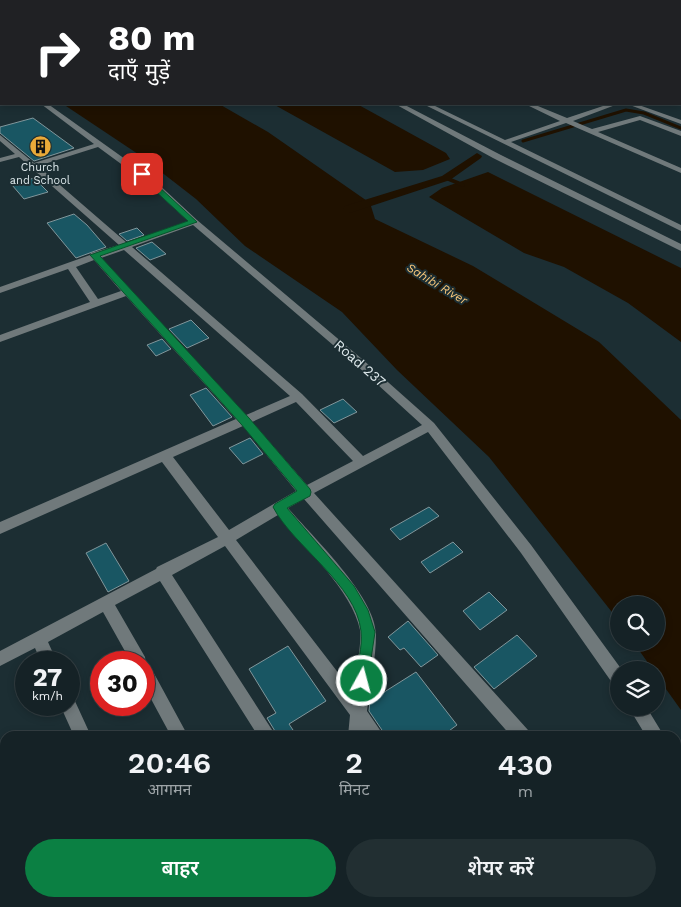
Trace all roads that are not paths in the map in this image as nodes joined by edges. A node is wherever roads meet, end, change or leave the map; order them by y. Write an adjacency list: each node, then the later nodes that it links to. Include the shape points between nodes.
1 (45, 105): 15 (street, Road 237)
2 (400, 105): 23 (street)
3 (428, 105): 14 (street)
4 (530, 105): 10 (street)
5 (612, 105): 10 (street)
6 (633, 105): 9 (street)
7 (655, 105): 8 (street)
8 (681, 118)
9 (681, 122)
10 (571, 123): 11 (street); 14 (street)
11 (588, 130): 12 (street, via 640,118); 19 (street)
12 (681, 134)
13 (2, 141): 16 (street)
14 (505, 142): 21 (street)
15 (100, 144): 18 (street); 20 (street, Road 237, via 150,181)
16 (19, 155): 17 (street); 18 (street)
17 (0, 160)
18 (32, 166): 22 (street)
19 (681, 171)
20 (194, 222): 22 (street); 32 (street, Road 237, via 352,355)
21 (681, 228)
22 (122, 246): 24 (street); 30 (street)
23 (681, 248)
24 (94, 255): 25 (street); 27 (street)
25 (70, 265): 26 (street); 28 (street)
26 (0, 290)
27 (127, 292): 28 (street); 31 (street)
28 (96, 303): 29 (street)
29 (0, 339)
30 (298, 397): 31 (street); 34 (street)
31 (245, 421): 33 (street); 35 (street)
32 (430, 426): 34 (street); 45 (street, Road 237, via 526,549)
33 (164, 455): 37 (street); 38 (street)
34 (362, 462): 35 (street)
35 (305, 492): 36 (street); 55 (street)
36 (279, 507): 38 (street); 47 (street, via 350,590 361,610 368,632)
37 (0, 528)
38 (226, 539): 39 (street); 47 (street)
39 (162, 571): 40 (street); 52 (street)
40 (105, 602): 41 (street); 43 (street)
41 (38, 638): 42 (street); 44 (street)
42 (44, 651)
43 (133, 651)
44 (0, 659)
45 (610, 666)
46 (155, 692): 51 (street)
47 (358, 713): 53 (street); 54 (street)
48 (73, 716): 50 (street)
49 (642, 716): 56 (street)
50 (81, 731)
51 (177, 731)
52 (265, 731)
53 (356, 731)
54 (372, 731)
55 (518, 731)
56 (653, 731)

